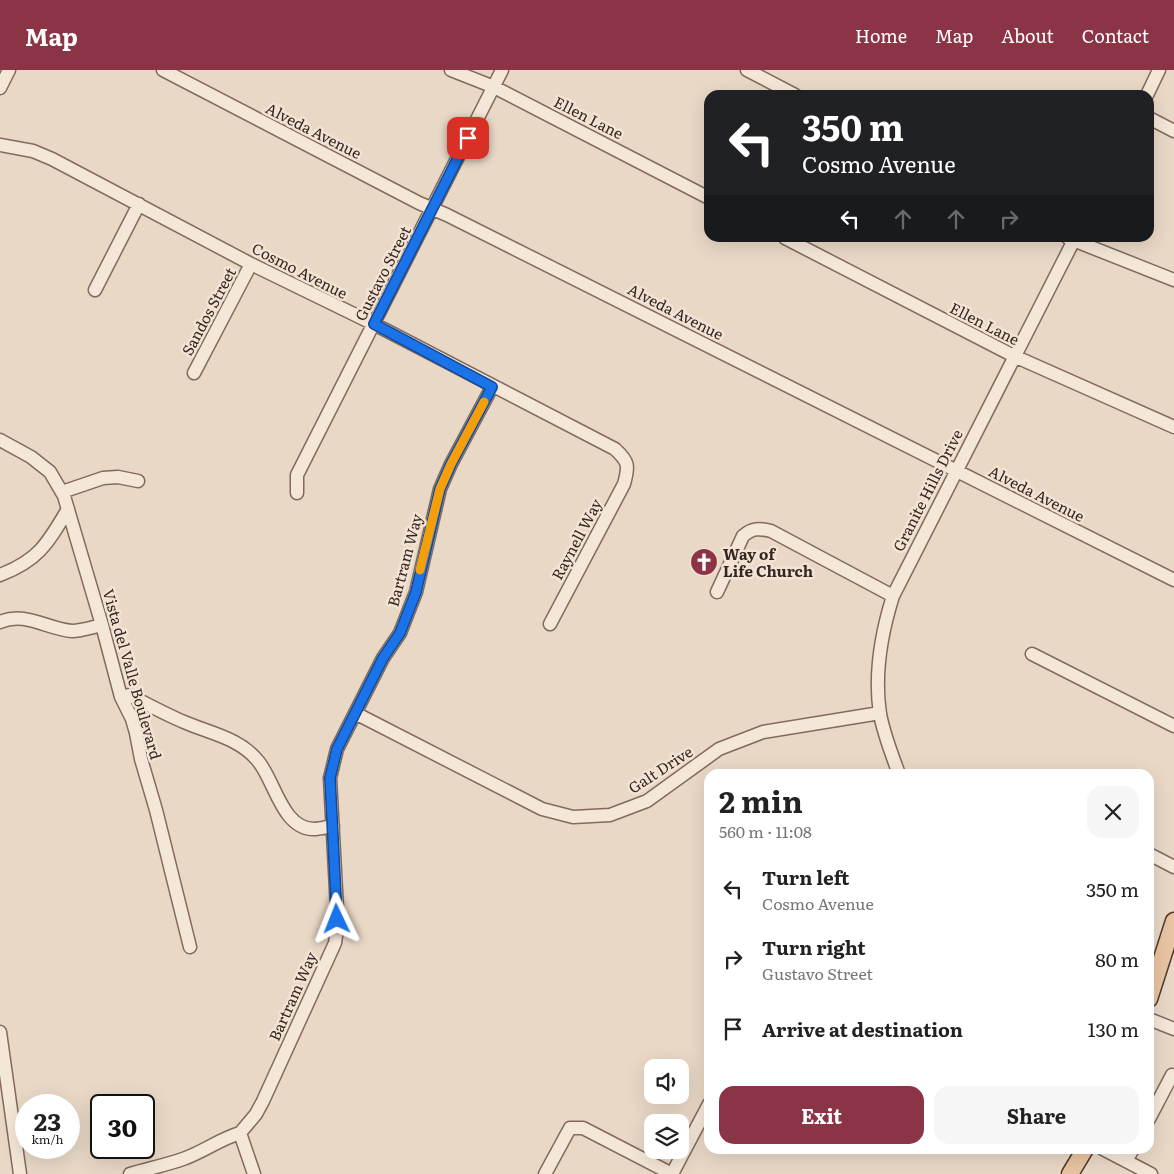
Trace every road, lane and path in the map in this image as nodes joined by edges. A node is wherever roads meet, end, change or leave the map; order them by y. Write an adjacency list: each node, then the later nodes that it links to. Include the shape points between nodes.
1 (9, 70): 8 (street)
2 (164, 70): 16 (street, Alveda Avenue)
3 (451, 70): 7 (street, Ellen Lane)
4 (502, 70): 7 (street, Gustavo Street)
5 (747, 70): 9 (street)
6 (1160, 70): 10 (street)
7 (494, 86): 14 (street, Ellen Lane); 16 (street, Gustavo Street)
8 (0, 88)
9 (785, 90)
10 (1150, 90)
11 (1154, 121): 12 (street)
12 (1174, 132)
13 (0, 145): 15 (street, Cosmo Avenue, via 52,159)
14 (704, 195)
15 (139, 204): 20 (street, Cosmo Avenue); 22 (street)
16 (433, 208): 23 (street, Gustavo Street); 30 (street, Alveda Avenue)
17 (793, 242): 24 (street, Ellen Lane)
18 (1070, 242): 24 (street, Granite Hills Drive)
19 (1082, 242): 21 (street)
20 (251, 264): 23 (street, Cosmo Avenue); 25 (street, Sandos Street)
21 (1174, 280)
22 (95, 290)
23 (374, 324): 26 (street, Cosmo Avenue); 33 (street, Gustavo Street, via 297,475)
24 (1014, 356): 27 (street, Ellen Lane); 30 (street, Granite Hills Drive)
25 (194, 373)
26 (492, 387): 29 (street, Cosmo Avenue, via 615,449); 44 (street, Bartram Way, via 440,489 416,592 400,633 383,658)
27 (1174, 427)
28 (0, 440): 32 (street, Vista del Valle Boulevard, via 50,472)
29 (628, 467): 41 (street, Raynell Way, via 624,484)
30 (956, 471): 36 (street, Alveda Avenue); 38 (street, Granite Hills Drive)
31 (138, 481): 32 (street, via 103,478)
32 (62, 492): 34 (street, Vista del Valle Boulevard)
33 (297, 493)
34 (68, 508): 35 (street, via 50,539 35,556); 40 (street, Vista del Valle Boulevard)
35 (0, 574)
36 (1174, 580)
37 (716, 592): 38 (street, via 743,536 758,528 771,531)
38 (893, 596): 45 (street, Granite Hills Drive, via 879,654)
39 (0, 622): 40 (street, via 9,618 25,619 72,631)
40 (102, 624): 43 (street, Vista del Valle Boulevard)
41 (550, 624)
42 (1032, 654): 46 (street)
43 (121, 696): 48 (street, via 129,695 185,723 234,742 259,761 290,819 312,829); 52 (street, Vista del Valle Boulevard, via 136,733)
44 (355, 713): 45 (street, Galt Drive, via 542,809 573,817 610,815 646,801 719,749 763,732); 48 (street, Bartram Way, via 337,749 330,778)
45 (880, 713): 47 (street, Granite Hills Drive)
46 (1174, 726)
47 (897, 769)
48 (333, 826): 60 (street, Bartram Way, via 337,909 335,943 263,1101)
49 (1154, 857): 50 (street)
50 (1174, 867)
51 (1174, 921): 53 (main road)
52 (190, 947)
53 (1154, 983)
54 (1154, 1021): 55 (street)
55 (1174, 1029)
56 (0, 1039): 65 (street)
57 (1174, 1076): 58 (street)
58 (1154, 1109)
59 (704, 1113): 69 (street)
60 (240, 1133): 66 (street, via 182,1159); 67 (street)
61 (1082, 1154): 70 (main road)
62 (1112, 1154): 64 (street)
63 (1130, 1154): 64 (street)
64 (1126, 1161): 71 (street)
65 (20, 1174)
66 (130, 1174)
67 (254, 1174)
68 (545, 1174): 69 (street, via 570,1128 583,1128)
69 (672, 1174)
70 (1070, 1174)
71 (1151, 1174)

